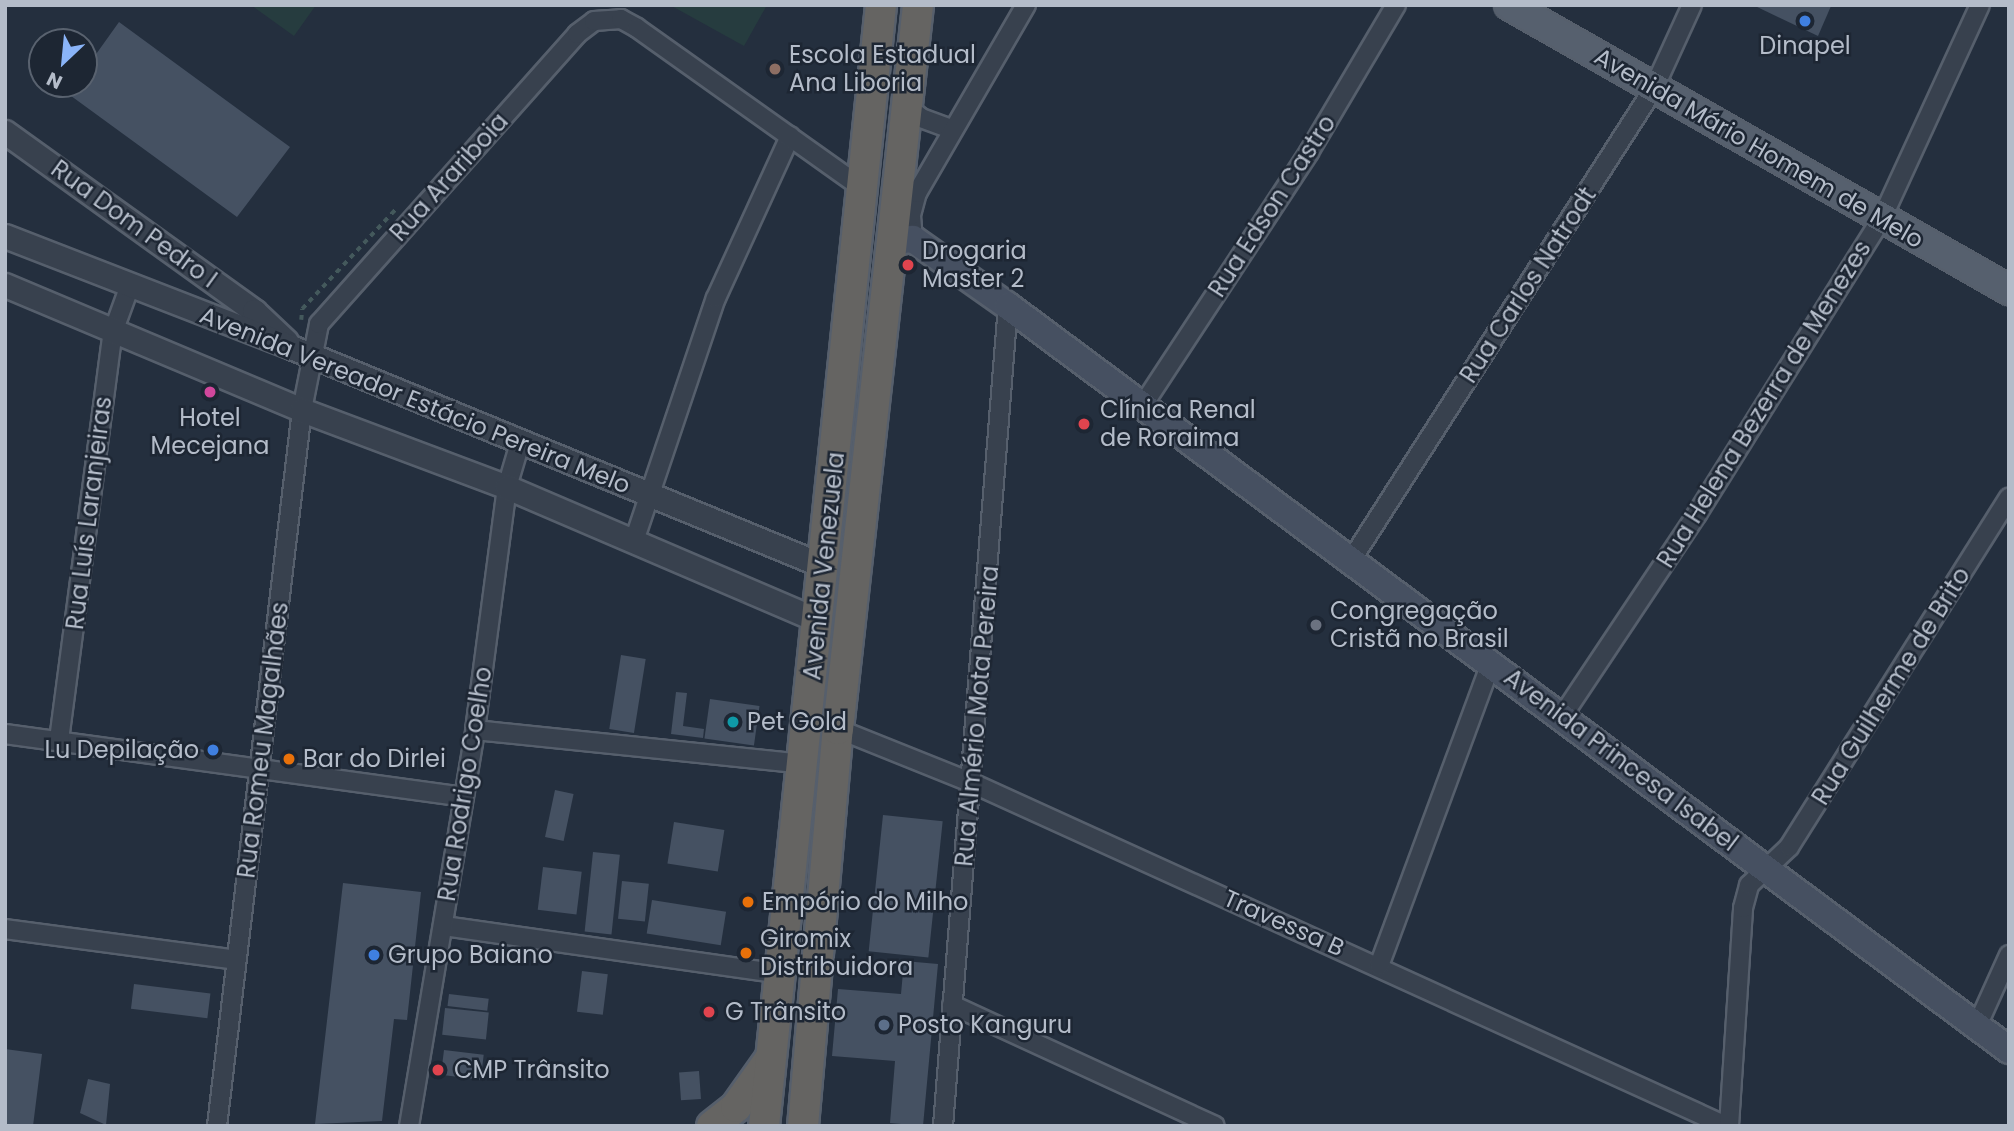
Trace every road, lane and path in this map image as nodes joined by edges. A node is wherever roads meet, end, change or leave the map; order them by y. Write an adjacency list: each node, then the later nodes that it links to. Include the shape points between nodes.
1 (881, 5): 13 (highway, Avenida Venezuela)
2 (918, 5): 9 (highway, Avenida Venezuela)
3 (1026, 5): 10 (street)
4 (1396, 5): 25 (street, Rua Edson Castro, via 1309,152)
5 (1508, 5): 8 (main road, Avenida Mário Homem de Melo)
6 (1692, 5): 8 (street, Rua Carlos Natrodt)
7 (1980, 5): 14 (street, Rua Helena Bezerra de Menezes)
8 (1654, 88): 14 (main road, Avenida Mário Homem de Melo); 32 (street, Rua Carlos Natrodt)
9 (908, 107): 10 (street, via 921,118); 16 (highway, Avenida Venezuela)
10 (951, 129): 16 (street, via 917,193)
11 (5, 132): 23 (street, Rua Dom Pedro I, via 254,311)
12 (790, 136): 13 (street); 23 (street, Rua Arariboia, via 636,28 608,18 577,34 336,303); 29 (street, via 716,298)
13 (863, 188): 22 (highway, Avenida Venezuela)
14 (1882, 218): 19 (main road, Avenida Mário Homem de Melo); 36 (street, Rua Helena Bezerra de Menezes, via 1698,513)
15 (5, 236): 18 (street, Avenida Vereador Estácio Pereira Melo)
16 (902, 243): 20 (main road, Avenida Princesa Isabel); 24 (highway, Avenida Venezuela)
17 (5, 285): 21 (street, Avenida Vereador Estácio Pereira Melo)
18 (129, 288): 21 (street, Rua Luís Laranjeiras); 23 (street, Avenida Vereador Estácio Pereira Melo)
19 (2009, 290)
20 (1008, 306): 25 (main road, Avenida Princesa Isabel); 43 (street, Rua Almério Mota Pereira)
21 (113, 332): 26 (street, Avenida Vereador Estácio Pereira Melo); 40 (street, Rua Luís Laranjeiras)
22 (846, 349): 24 (highway, via 850,369 860,376 869,376); 33 (highway, Avenida Venezuela)
23 (301, 351): 26 (street, Rua Romeu Magalhães); 27 (street, Avenida Vereador Estácio Pereira Melo)
24 (879, 365): 37 (highway, Avenida Venezuela)
25 (1143, 405): 32 (main road, Avenida Princesa Isabel)
26 (302, 410): 28 (street, Avenida Vereador Estácio Pereira Melo); 42 (street, Rua Romeu Magalhães)
27 (520, 443): 28 (street, Rua Rodrigo Coelho); 29 (street, Avenida Vereador Estácio Pereira Melo)
28 (506, 487): 31 (street, Avenida Vereador Estácio Pereira Melo); 38 (street, Rua Rodrigo Coelho)
29 (649, 494): 31 (street); 33 (street, Avenida Vereador Estácio Pereira Melo)
30 (2009, 498): 45 (street, Rua Guilherme de Brito, via 1789,847)
31 (634, 541): 34 (street, Avenida Vereador Estácio Pereira Melo)
32 (1352, 559): 35 (main road, Avenida Princesa Isabel)
33 (824, 566): 34 (highway, Avenida Venezuela)
34 (818, 620): 41 (highway, Avenida Venezuela)
35 (1491, 663): 36 (main road, Avenida Princesa Isabel); 50 (street)
36 (1563, 715): 45 (main road, Avenida Princesa Isabel)
37 (838, 729): 43 (street, Travessa B); 60 (highway, Avenida Venezuela)
38 (475, 730): 41 (street); 44 (street, Rua Rodrigo Coelho)
39 (5, 734): 40 (street)
40 (59, 740): 42 (street)
41 (803, 764): 51 (highway, Avenida Venezuela)
42 (261, 768): 44 (street); 49 (street, Rua Romeu Magalhães)
43 (972, 783): 50 (street, Travessa B); 52 (street, Rua Almério Mota Pereira)
44 (464, 797): 46 (street, Rua Rodrigo Coelho)
45 (1766, 868): 53 (main road, Avenida Princesa Isabel); 63 (street, Rua Guilherme de Brito, via 1749,885 1743,908)
46 (444, 926): 51 (street); 57 (street, Rua Rodrigo Coelho)
47 (5, 929): 49 (street)
48 (2009, 955): 53 (street)
49 (236, 960): 56 (street, Rua Romeu Magalhães)
50 (1379, 966): 63 (street, Travessa B)
51 (781, 974): 55 (highway, Avenida Venezuela)
52 (952, 1005): 61 (street, Rua Almério Mota Pereira); 62 (street)
53 (1978, 1026): 54 (main road, Avenida Princesa Isabel)
54 (2009, 1050)
55 (772, 1056): 58 (highway, via 736,1107); 59 (highway, Avenida Venezuela)
56 (217, 1126)
57 (409, 1126)
58 (712, 1126)
59 (764, 1126)
60 (803, 1126)
61 (943, 1126)
62 (1215, 1126)
63 (1727, 1126)

